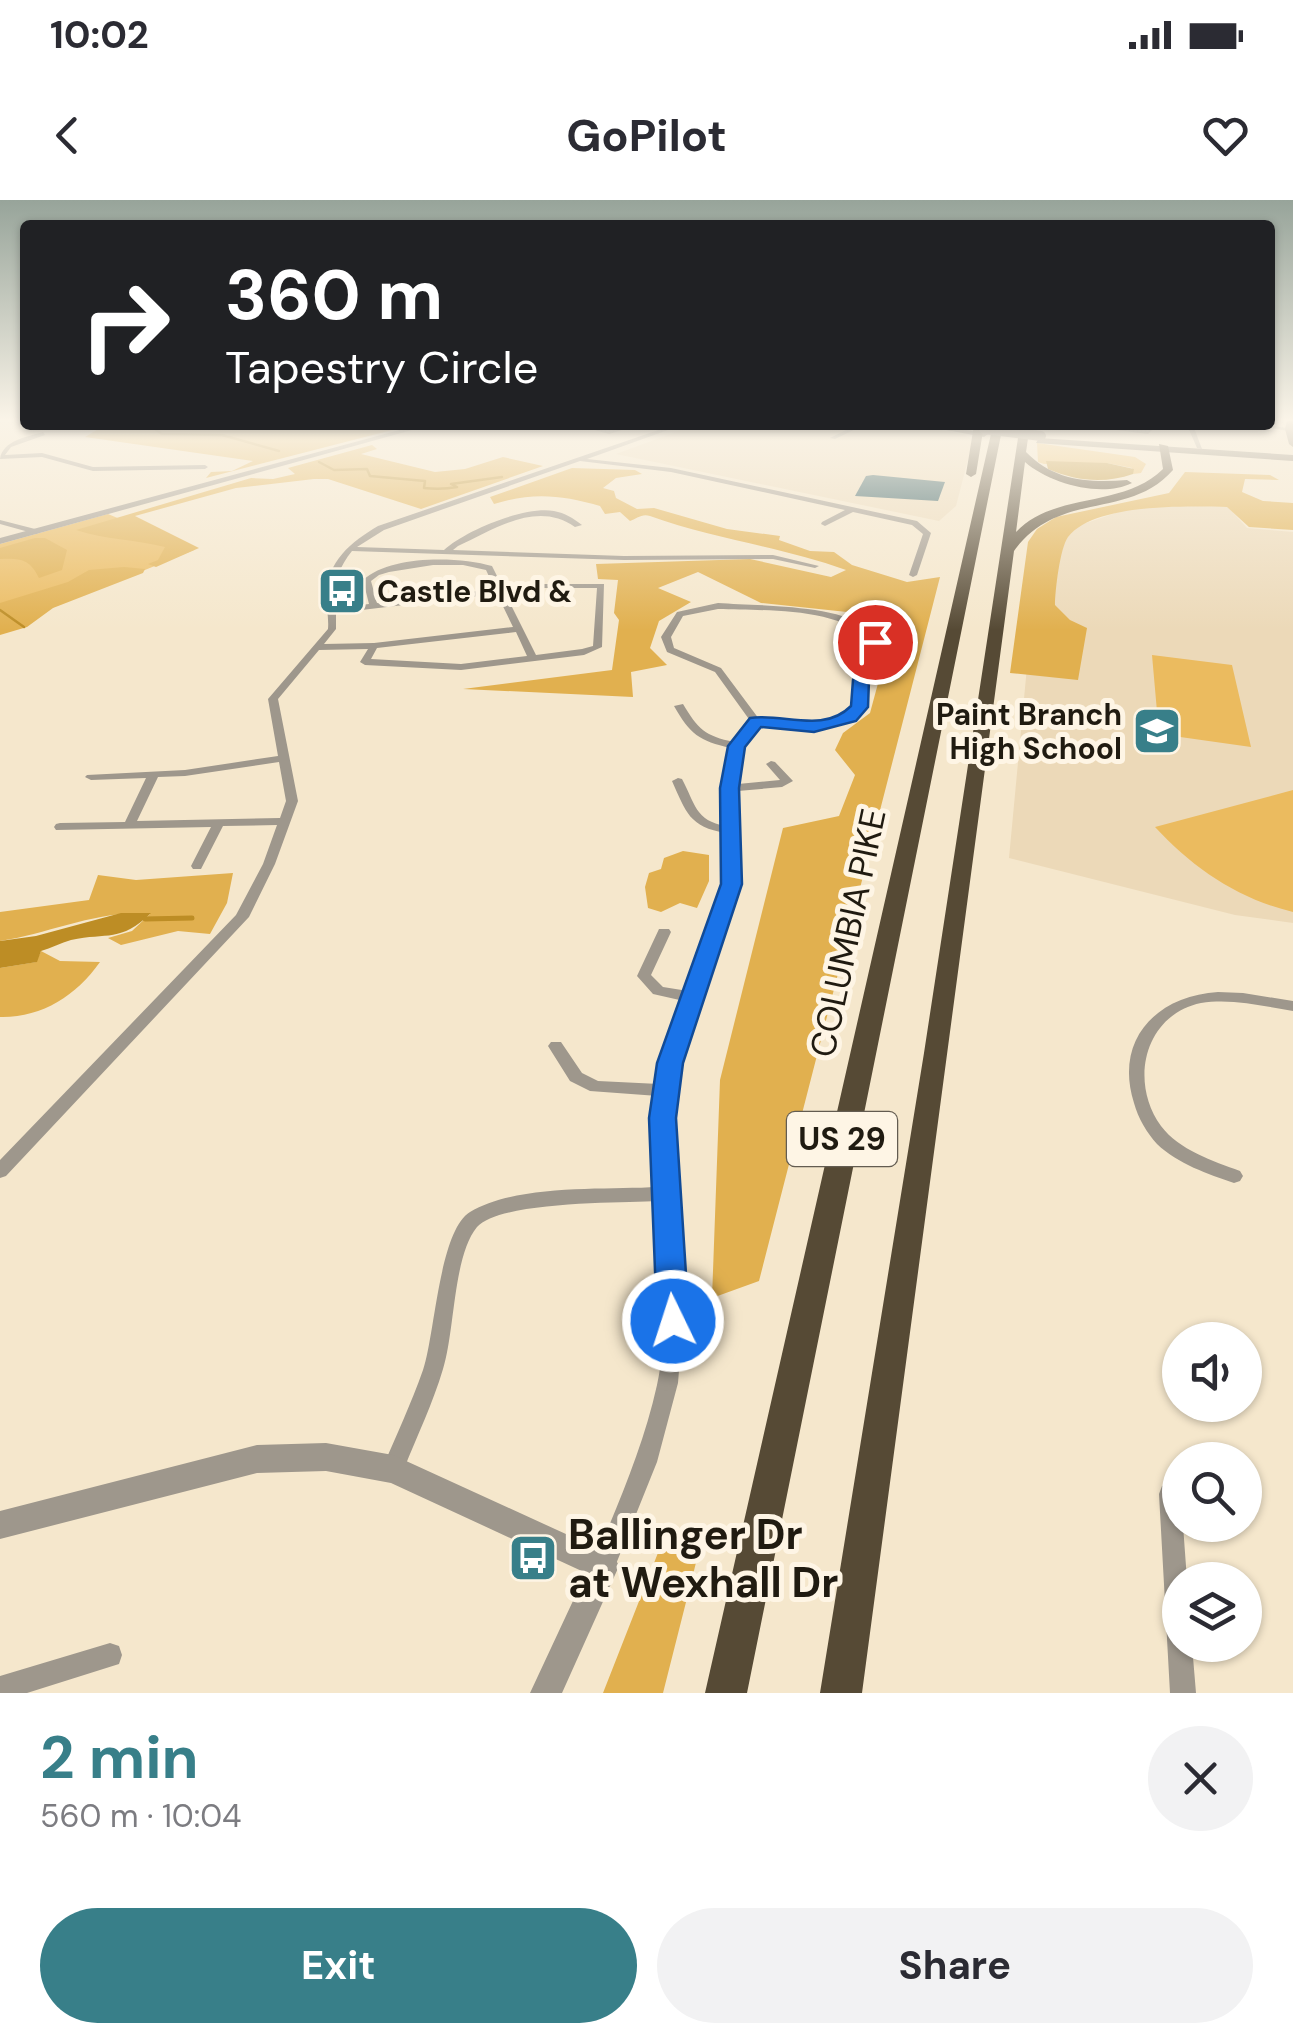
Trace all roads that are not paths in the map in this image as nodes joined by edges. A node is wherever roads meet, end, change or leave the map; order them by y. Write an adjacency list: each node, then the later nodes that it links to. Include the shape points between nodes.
1 (187, 491): 12 (street)
2 (489, 491): 14 (street, via 395,524)
3 (767, 491): 7 (street)
4 (982, 491): 19 (highway, COLUMBIA PIKE / US 29)
5 (1015, 491): 16 (highway, US 29)
6 (1137, 491): 16 (highway, via 1036,520)
7 (853, 509): 9 (street); 18 (street, via 923,528)
8 (0, 522): 12 (street)
9 (825, 524)
10 (578, 525): 15 (street, via 556,514 532,513)
11 (962, 527): 19 (highway)
12 (36, 532): 13 (street)
13 (0, 541)
14 (349, 550): 15 (street); 22 (street, via 336,564)
15 (446, 552): 17 (street, via 773,557)
16 (1004, 556): 58 (highway, US 29)
17 (815, 566)
18 (913, 575)
19 (960, 586): 57 (highway, COLUMBIA PIKE / US 29)
20 (500, 591): 21 (street); 21 (street, via 490,568 477,564 385,570 368,580); 23 (street); 26 (street, via 601,586 597,647)
21 (374, 607): 22 (street)
22 (330, 611): 25 (street, via 332,629)
23 (518, 629): 24 (street); 26 (street)
24 (374, 646): 25 (street); 26 (street, via 365,662 461,667)
25 (318, 647): 30 (street, via 272,699)
26 (533, 658)
27 (679, 706): 29 (street, via 702,739)
28 (756, 722): 28 (street, via 814,727 850,717 859,707 875,642 871,633 838,617 718,606 680,614 666,637 670,650 718,670); 29 (street)
29 (737, 746): 35 (street)
30 (284, 758): 32 (street); 36 (street, via 292,801)
31 (771, 764): 35 (street, via 787,781)
32 (154, 774): 33 (street); 38 (street)
33 (91, 777)
34 (678, 781): 40 (street, via 696,820 706,828)
35 (729, 788): 40 (street)
36 (285, 821): 37 (street); 47 (street, via 242,918)
37 (219, 822): 38 (street); 41 (street)
38 (129, 824): 39 (street)
39 (60, 826)
40 (732, 830): 43 (street, via 732,884)
41 (197, 866)
42 (664, 932): 43 (street, via 644,976 658,991)
43 (691, 997): 46 (street)
44 (1293, 1006): 48 (street, via 1237,997 1194,1000 1160,1016 1141,1039 1134,1066 1139,1098 1156,1131 1192,1159)
45 (556, 1046): 46 (street, via 576,1077 596,1087)
46 (666, 1090): 49 (street)
47 (0, 1171)
48 (1234, 1176)
49 (664, 1194): 50 (street, via 536,1200 472,1220 454,1252 434,1367); 53 (street, via 673,1321 668,1383 646,1462)
50 (393, 1469): 51 (street, via 326,1457 257,1459); 53 (street)
51 (0, 1525)
52 (1173, 1542): 59 (street)
53 (604, 1566): 56 (street)
54 (110, 1655): 55 (street)
55 (0, 1689)
56 (546, 1693)
57 (726, 1693)
58 (841, 1693)
59 (1183, 1693)

